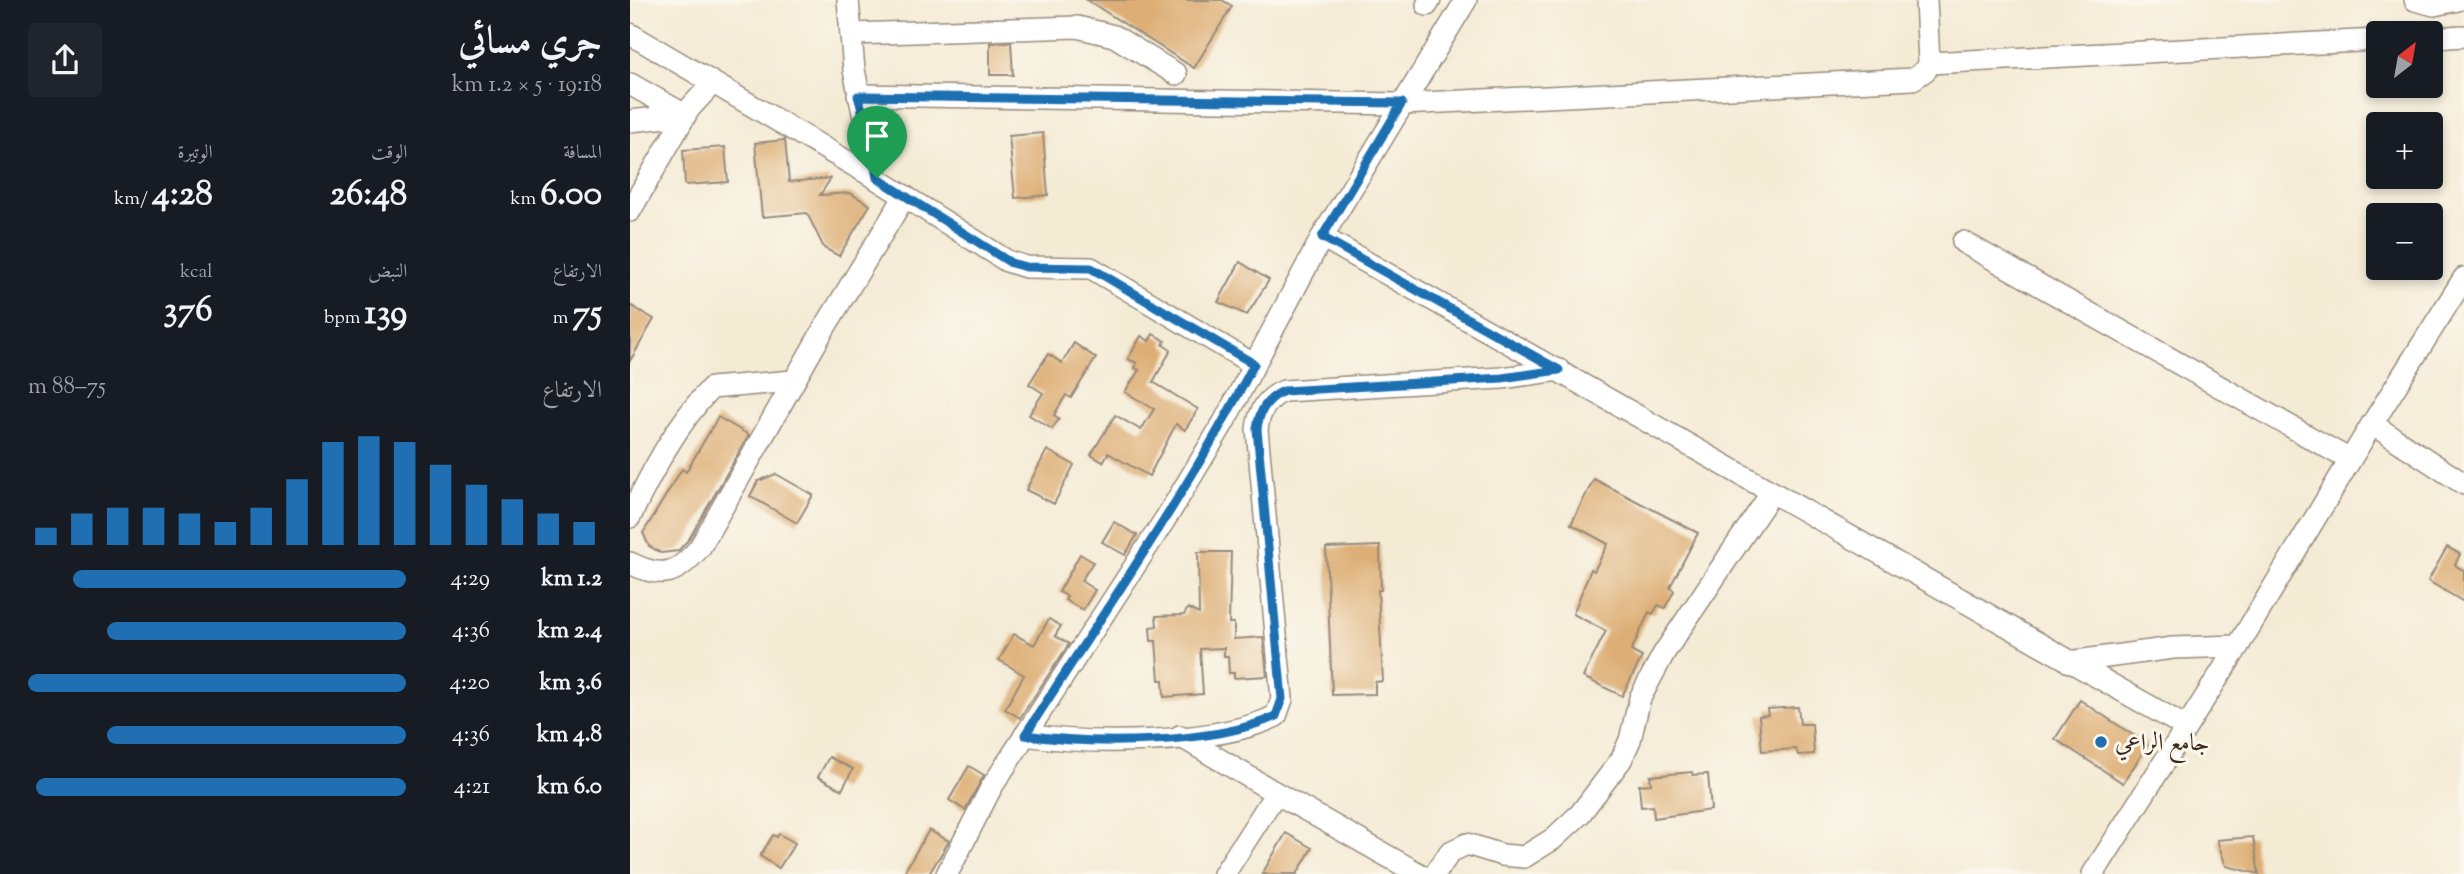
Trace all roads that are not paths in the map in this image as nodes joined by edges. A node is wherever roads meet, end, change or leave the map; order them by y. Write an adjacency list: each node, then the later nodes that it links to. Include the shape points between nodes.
1 (848, 0): 7 (street)
2 (1466, 0): 16 (street)
3 (1926, 0): 11 (street)
4 (2415, 0): 5 (street, via 2434,5)
5 (2458, 0)
6 (630, 34): 14 (street)
7 (851, 34): 12 (street, via 1077,27 1114,36); 15 (street)
8 (2464, 36): 9 (street)
9 (2443, 37)
10 (2366, 41): 11 (street)
11 (1929, 63): 16 (street, via 1913,79)
12 (1176, 74)
13 (630, 84): 17 (street)
14 (712, 84): 17 (street); 19 (street)
15 (858, 96): 16 (street); 19 (street)
16 (1402, 103): 22 (street)
17 (685, 115): 18 (street); 21 (street)
18 (630, 121)
19 (877, 178): 20 (street)
20 (905, 196): 25 (street, via 1011,263 1091,268); 27 (street)
21 (630, 211)
22 (1322, 237): 25 (street); 26 (street)
23 (1963, 242): 29 (street)
24 (2464, 278): 28 (street)
25 (1254, 364): 37 (street, via 1171,510)
26 (1559, 370): 31 (street); 38 (street, via 1502,378 1284,391 1271,398 1259,416 1257,429 1281,709 1276,716 1255,724)
27 (793, 381): 32 (street, via 711,388 654,467); 33 (street, via 684,566 667,573 649,573)
28 (2372, 424): 29 (street); 30 (street)
29 (2350, 460): 34 (street)
30 (2464, 484)
31 (1772, 492): 35 (street); 43 (street, via 1664,653 1640,698 1621,760 1580,814 1532,854 1502,855 1467,844 1450,852)
32 (630, 517)
33 (630, 563)
34 (2238, 646): 35 (street, via 2173,648); 36 (street)
35 (2069, 662): 36 (street)
36 (2186, 727): 44 (street)
37 (1025, 735): 38 (street, via 1061,741); 40 (street, via 991,788)
38 (1181, 736): 39 (street)
39 (1276, 793): 41 (street); 42 (street)
40 (947, 874)
41 (1224, 874)
42 (1419, 874)
43 (1435, 874)
44 (2093, 874)

